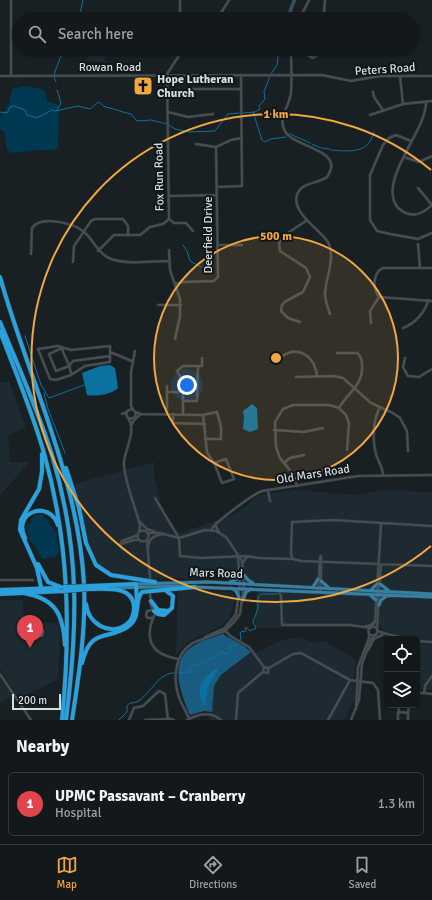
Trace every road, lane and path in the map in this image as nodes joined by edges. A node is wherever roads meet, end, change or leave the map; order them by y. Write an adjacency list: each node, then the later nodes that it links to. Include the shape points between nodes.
1 (11, 0): 17 (street)
2 (180, 0): 7 (street)
3 (229, 0): 8 (street)
4 (295, 0): 9 (street)
5 (309, 0): 10 (street)
6 (324, 1): 11 (street)
7 (180, 12)
8 (222, 12)
9 (291, 12)
10 (303, 12)
11 (324, 12)
12 (178, 56): 18 (street, via 168,69)
13 (291, 56): 15 (street)
14 (241, 75): 15 (street, Rowan Road); 18 (street, Rowan Road); 22 (street)
15 (291, 75): 19 (street, Peters Road, via 322,75 351,81 380,76); 43 (street, via 291,93 282,116 284,130 295,141 325,154 331,165 327,177 305,185 297,193 296,200)
16 (0, 76): 17 (street, Rowan Road)
17 (11, 76): 18 (street, Rowan Road)
18 (168, 76): 28 (street, Fox Run Road)
19 (400, 76): 20 (street, Peters Road); 26 (street)
20 (432, 76)
21 (189, 89): 22 (street)
22 (241, 89): 31 (street)
23 (373, 92): 27 (street)
24 (432, 101): 25 (street)
25 (426, 102): 26 (street); 32 (street, via 424,116)
26 (403, 104): 27 (street)
27 (383, 110): 30 (street)
28 (168, 112): 29 (street, via 188,117); 40 (street, Fox Run Road)
29 (213, 114)
30 (370, 115)
31 (242, 138): 34 (street, via 230,140); 37 (street, via 242,186)
32 (411, 141): 36 (street); 46 (street, via 396,136 389,138 383,145 370,175 370,220 374,228 382,232 418,240)
33 (196, 144): 34 (street)
34 (216, 147): 37 (street, Deerfield Drive)
35 (432, 156): 36 (street, via 419,162)
36 (404, 157): 41 (street, via 393,182 396,206 402,212 418,215)
37 (217, 187): 39 (street, Deerfield Drive)
38 (418, 188): 41 (street)
39 (217, 195): 40 (street); 49 (street, Deerfield Drive)
40 (169, 196): 42 (street, Fox Run Road)
41 (432, 205)
42 (169, 219): 44 (street, via 174,223 186,223); 47 (street, Fox Run Road, via 163,224 150,227 140,235)
43 (306, 221): 65 (street, via 330,246 330,265 325,293); 67 (street, via 283,236 279,243 280,250 306,268 309,273 309,282 303,292 286,301 281,307 288,318)
44 (193, 231)
45 (84, 232): 47 (street, via 95,219 119,218 127,222); 52 (street); 53 (street, via 45,221 37,223 31,231); 55 (street, via 73,249)
46 (432, 233)
47 (128, 235): 52 (street, Fox Run Road, via 114,235)
48 (418, 244): 56 (street)
49 (218, 245): 50 (street); 59 (street, Deerfield Drive, via 217,280)
50 (242, 245)
51 (169, 250): 54 (street)
52 (98, 251): 54 (street, via 120,261)
53 (31, 254)
54 (170, 261): 59 (street)
55 (73, 262)
56 (420, 268): 57 (street); 60 (street, via 380,270 375,278 375,290)
57 (432, 268)
58 (0, 277): 98 (highway)
59 (175, 284): 64 (street)
60 (379, 297): 61 (street); 68 (street, via 370,311)
61 (428, 300): 62 (street); 69 (street, via 425,309 412,324)
62 (432, 301)
63 (158, 305): 64 (street)
64 (181, 305): 71 (street)
65 (330, 314)
66 (0, 322): 238 (highway, via 52,455 68,525 75,576 76,627)
67 (300, 322)
68 (371, 324)
69 (403, 328)
70 (0, 330): 110 (highway)
71 (174, 339)
72 (62, 348): 74 (street, via 71,350 110,346); 81 (street); 81 (street, via 49,354 56,371); 85 (street, via 51,345 38,349 50,379 56,380)
73 (136, 351): 80 (street)
74 (110, 352): 76 (street); 80 (street)
75 (337, 353): 89 (street, via 355,352 361,357 360,380)
76 (110, 356): 81 (street, via 73,361); 85 (street, via 110,362 85,366)
77 (281, 357): 86 (street, via 292,352 306,355 314,363)
78 (202, 358): 82 (street, via 202,366)
79 (405, 358): 83 (street, via 403,367 408,376 419,377)
80 (132, 361): 93 (street)
81 (69, 366): 85 (street)
82 (198, 366): 91 (street, via 183,366 177,371 183,380); 92 (street, via 197,401)
83 (431, 370): 84 (street)
84 (432, 374)
85 (71, 375)
86 (317, 376): 87 (street); 89 (street, via 341,377)
87 (296, 377)
88 (167, 386): 90 (street)
89 (355, 389): 94 (street); 95 (street)
90 (167, 392): 91 (street); 100 (street)
91 (184, 392): 92 (street)
92 (184, 401): 102 (street)
93 (131, 406): 96 (street); 97 (street)
94 (339, 408): 109 (street, via 324,405 290,405 278,414); 112 (street, via 350,423)
95 (380, 408): 113 (street, via 393,413 402,421 407,431); 117 (street, via 375,421 375,444)
96 (134, 411): 97 (street); 99 (street); 105 (street)
97 (128, 412): 104 (street); 104 (street, via 122,414)
98 (46, 414): 158 (highway, via 68,485); 164 (highway, via 70,478 92,560 101,570 111,575)
99 (141, 414): 100 (street); 107 (street)
100 (167, 414): 101 (street)
101 (173, 414): 102 (street); 106 (street, via 173,423)
102 (183, 414): 103 (street)
103 (202, 415): 106 (street); 111 (street, via 217,412 221,427 221,439)
104 (128, 417): 105 (street); 107 (street)
105 (134, 418): 107 (street)
106 (205, 424): 111 (street)
107 (132, 426): 123 (street, via 124,466)
108 (323, 428): 109 (street, via 307,432)
109 (274, 430): 116 (street, via 277,451)
110 (37, 432): 139 (highway, via 53,492); 163 (highway, via 42,459 42,478 35,497 21,520 20,530 37,568)
111 (205, 439): 115 (street, via 206,452)
112 (347, 450)
113 (408, 451)
114 (304, 455): 116 (street, via 290,458)
115 (214, 463): 115 (street, via 222,483 234,479 226,459)
116 (284, 463): 119 (street, via 293,474)
117 (384, 475): 118 (street, Old Mars Road); 119 (street, Old Mars Road, via 358,476)
118 (432, 475)
119 (297, 486): 120 (street, Old Mars Road)
120 (268, 490): 122 (street); 124 (street, Old Mars Road, via 255,494)
121 (154, 498): 136 (street)
122 (270, 502)
123 (138, 520): 126 (street); 133 (street, via 147,529)
124 (217, 522): 129 (street, Old Mars Road); 131 (street, via 216,527)
125 (381, 524): 127 (street); 143 (street, via 333,520 292,522); 149 (street)
126 (140, 525): 128 (street); 130 (street)
127 (432, 526)
128 (144, 530): 130 (street); 132 (street)
129 (211, 530): 131 (street); 136 (street)
130 (139, 532): 134 (street)
131 (220, 532): 141 (street, via 229,540)
132 (148, 533): 133 (street); 135 (street)
133 (164, 534): 135 (street, via 154,534); 136 (street); 140 (street, via 153,537 149,542)
134 (138, 535): 137 (street); 137 (street, via 122,541 120,545)
135 (148, 538): 138 (street); 140 (street)
136 (179, 538): 141 (street, via 180,556)
137 (140, 540): 138 (street)
138 (143, 542): 140 (street)
139 (63, 547): 178 (highway, via 57,523 51,514 36,511 24,519 24,535 42,572 48,582); 219 (highway, via 68,604)
140 (148, 551): 159 (street)
141 (238, 556): 142 (street); 147 (street); 156 (street)
142 (250, 556): 143 (street); 147 (street)
143 (293, 559): 144 (street)
144 (313, 562): 145 (street); 153 (street)
145 (320, 562): 146 (street); 151 (street); 153 (street)
146 (327, 562): 148 (street); 151 (street)
147 (243, 564): 157 (street)
148 (371, 564): 149 (street); 155 (street)
149 (379, 564): 150 (street); 154 (street); 155 (street)
150 (386, 565): 152 (street); 154 (street)
151 (321, 566): 162 (street)
152 (432, 566)
153 (319, 568): 162 (street)
154 (380, 570): 167 (street)
155 (377, 572): 167 (street)
156 (240, 573): 165 (main road, via 235,580); 169 (street)
157 (244, 575): 166 (main road, via 249,581); 169 (street)
158 (83, 576): 173 (highway, via 86,606 90,617 101,626 116,628 130,621 134,605 126,593); 226 (highway, via 84,620)
159 (150, 578)
160 (0, 580): 161 (street)
161 (33, 580)
162 (320, 580): 175 (main road); 176 (main road); 183 (street)
163 (40, 582): 177 (highway); 182 (highway)
164 (155, 582): 165 (main road, Mars Road); 168 (main road, Mars Road)
165 (225, 583): 169 (main road, Mars Road)
166 (257, 584): 169 (main road, Mars Road); 175 (main road, Mars Road)
167 (378, 584): 184 (main road); 185 (street); 189 (main road)
168 (136, 585): 170 (main road, Mars Road); 172 (highway, Mars Road); 173 (main road, Mars Road); 199 (highway)
169 (242, 586): 171 (main road, Mars Road); 174 (main road, Mars Road); 192 (street); 193 (street)
170 (195, 587): 171 (main road, Mars Road); 179 (highway)
171 (227, 587): 192 (main road, via 236,591)
172 (89, 588): 173 (highway, Mars Road); 178 (highway, Mars Road, bridge)
173 (110, 588)
174 (252, 588): 180 (main road, Mars Road); 193 (main road, via 246,592)
175 (311, 588): 183 (main road, Mars Road)
176 (331, 588): 183 (main road, Mars Road); 184 (main road, Mars Road)
177 (33, 589): 181 (highway, Mars Road); 182 (highway, Mars Road)
178 (63, 589): 182 (highway, Mars Road)
179 (163, 589): 198 (highway, via 170,592 174,599 172,608); 199 (highway, via 142,592)
180 (272, 589): 183 (main road, Mars Road); 204 (street, via 280,593 282,625)
181 (0, 590)
182 (42, 590): 186 (highway, Mars Road)
183 (319, 590): 188 (main road, Mars Road)
184 (370, 590): 185 (main road, Mars Road)
185 (378, 592): 188 (main road, Mars Road); 189 (main road, Mars Road); 194 (street); 196 (street)
186 (24, 593): 190 (highway, Mars Road); 219 (highway, via 43,598 57,611 64,630)
187 (150, 593): 195 (street)
188 (349, 593): 194 (main road, via 371,595)
189 (390, 593): 191 (main road, Mars Road); 196 (main road, via 382,598)
190 (0, 594)
191 (432, 595)
192 (239, 597): 206 (street, via 236,614)
193 (243, 600): 206 (street, via 240,614)
194 (376, 600): 202 (street)
195 (151, 603): 197 (street); 198 (highway, via 158,610)
196 (379, 605): 207 (street)
197 (152, 610): 198 (highway, via 163,615); 200 (street, via 146,613); 201 (street)
198 (168, 611)
199 (137, 612): 226 (highway, via 134,621 127,627 100,637 89,646 84,654)
200 (148, 618): 201 (street); 203 (street)
201 (153, 618): 203 (street)
202 (375, 619): 204 (street, via 371,625); 205 (street)
203 (150, 624): 216 (street, via 150,637 154,648)
204 (360, 627): 205 (street); 208 (street)
205 (371, 627): 207 (street); 208 (street)
206 (224, 629): 212 (street); 212 (street); 221 (street, via 230,636 250,648)
207 (377, 629): 210 (street); 211 (street)
208 (369, 633): 210 (street); 215 (street)
209 (384, 634): 210 (street); 211 (street); 218 (street, via 374,639)
210 (375, 635): 215 (street)
211 (392, 636)
212 (198, 641): 217 (street, via 186,647)
213 (420, 641): 214 (street)
214 (432, 642)
215 (367, 648): 218 (street); 228 (street, via 359,664)
216 (171, 658): 217 (street); 220 (street)
217 (178, 660): 220 (street)
218 (362, 664): 228 (street)
219 (66, 665): 237 (highway)
220 (177, 666): 243 (street, via 179,696)
221 (264, 667): 222 (street); 223 (street)
222 (269, 668): 223 (street, via 268,673); 227 (street, via 293,654 301,653)
223 (263, 672): 245 (street, via 238,693)
224 (0, 674): 236 (street)
225 (432, 677): 230 (street, via 425,686)
226 (78, 679): 239 (highway)
227 (350, 680): 228 (street); 246 (street)
228 (359, 680): 247 (street, via 360,697); 248 (street, via 369,681 376,686)
229 (420, 693): 230 (street)
230 (424, 693): 231 (street)
231 (432, 694)
232 (409, 708): 234 (street)
233 (398, 710): 234 (street); 249 (street)
234 (408, 713): 250 (street)
235 (168, 719): 240 (street, via 166,694 158,691 143,706 134,708); 241 (street); 242 (street)
236 (31, 720)
237 (62, 720)
238 (66, 720)
239 (72, 720)
240 (129, 720)
241 (145, 720)
242 (174, 720)
243 (188, 720): 244 (street, via 206,714)
244 (221, 720)
245 (236, 720)
246 (328, 720)
247 (351, 720)
248 (380, 720)
249 (398, 720)
250 (408, 720)

